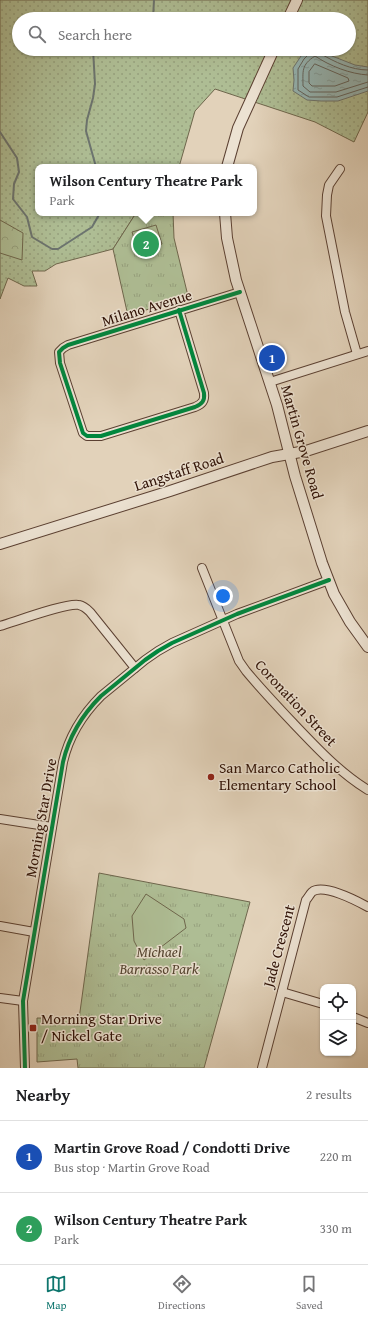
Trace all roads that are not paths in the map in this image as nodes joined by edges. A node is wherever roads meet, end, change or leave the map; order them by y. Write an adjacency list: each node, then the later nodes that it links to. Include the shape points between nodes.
1 (297, 0): 2 (street)
2 (291, 12)
3 (270, 56): 4 (street, via 238,128)
4 (228, 164)
5 (340, 168): 10 (street, via 327,195 326,216 345,312)
6 (225, 216): 7 (street, Martin Grove Road, via 229,249)
7 (240, 292): 8 (street, Milano Avenue); 11 (street, Martin Grove Road)
8 (179, 310): 8 (street, Milano Avenue, via 63,348 59,352 60,363 82,433 87,436 101,436 201,404 204,393)
9 (368, 351): 10 (street)
10 (358, 354): 11 (street)
11 (270, 382): 13 (street, Martin Grove Road)
12 (368, 431): 13 (street, Langstaff Road)
13 (290, 454): 14 (street, Langstaff Road, via 272,457); 16 (street, Martin Grove Road)
14 (0, 544)
15 (202, 568): 17 (street, Coronation Street)
16 (329, 580): 17 (street, Morning Star Drive); 19 (street, Martin Grove Road, via 350,622)
17 (223, 620): 20 (street, Morning Star Drive, via 158,650); 21 (street, Coronation Street, via 239,661 249,676 316,748 342,772)
18 (0, 626): 20 (street, via 63,607 79,605 90,612)
19 (368, 647)
20 (135, 668): 23 (street, Morning Star Drive, via 93,704 79,721 63,762)
21 (368, 790)
22 (0, 819): 23 (street)
23 (52, 827): 26 (street, Morning Star Drive)
24 (368, 907): 27 (street, Jade Crescent, via 334,892 320,889 312,892 306,900)
25 (0, 926): 26 (street)
26 (34, 932): 29 (street, Morning Star Drive)
27 (282, 992): 30 (street); 34 (street, Jade Crescent)
28 (0, 998): 29 (street)
29 (23, 1001): 33 (street, Morning Star Drive)
30 (320, 1003)
31 (356, 1017): 32 (street)
32 (368, 1023)
33 (25, 1068)
34 (262, 1068)

